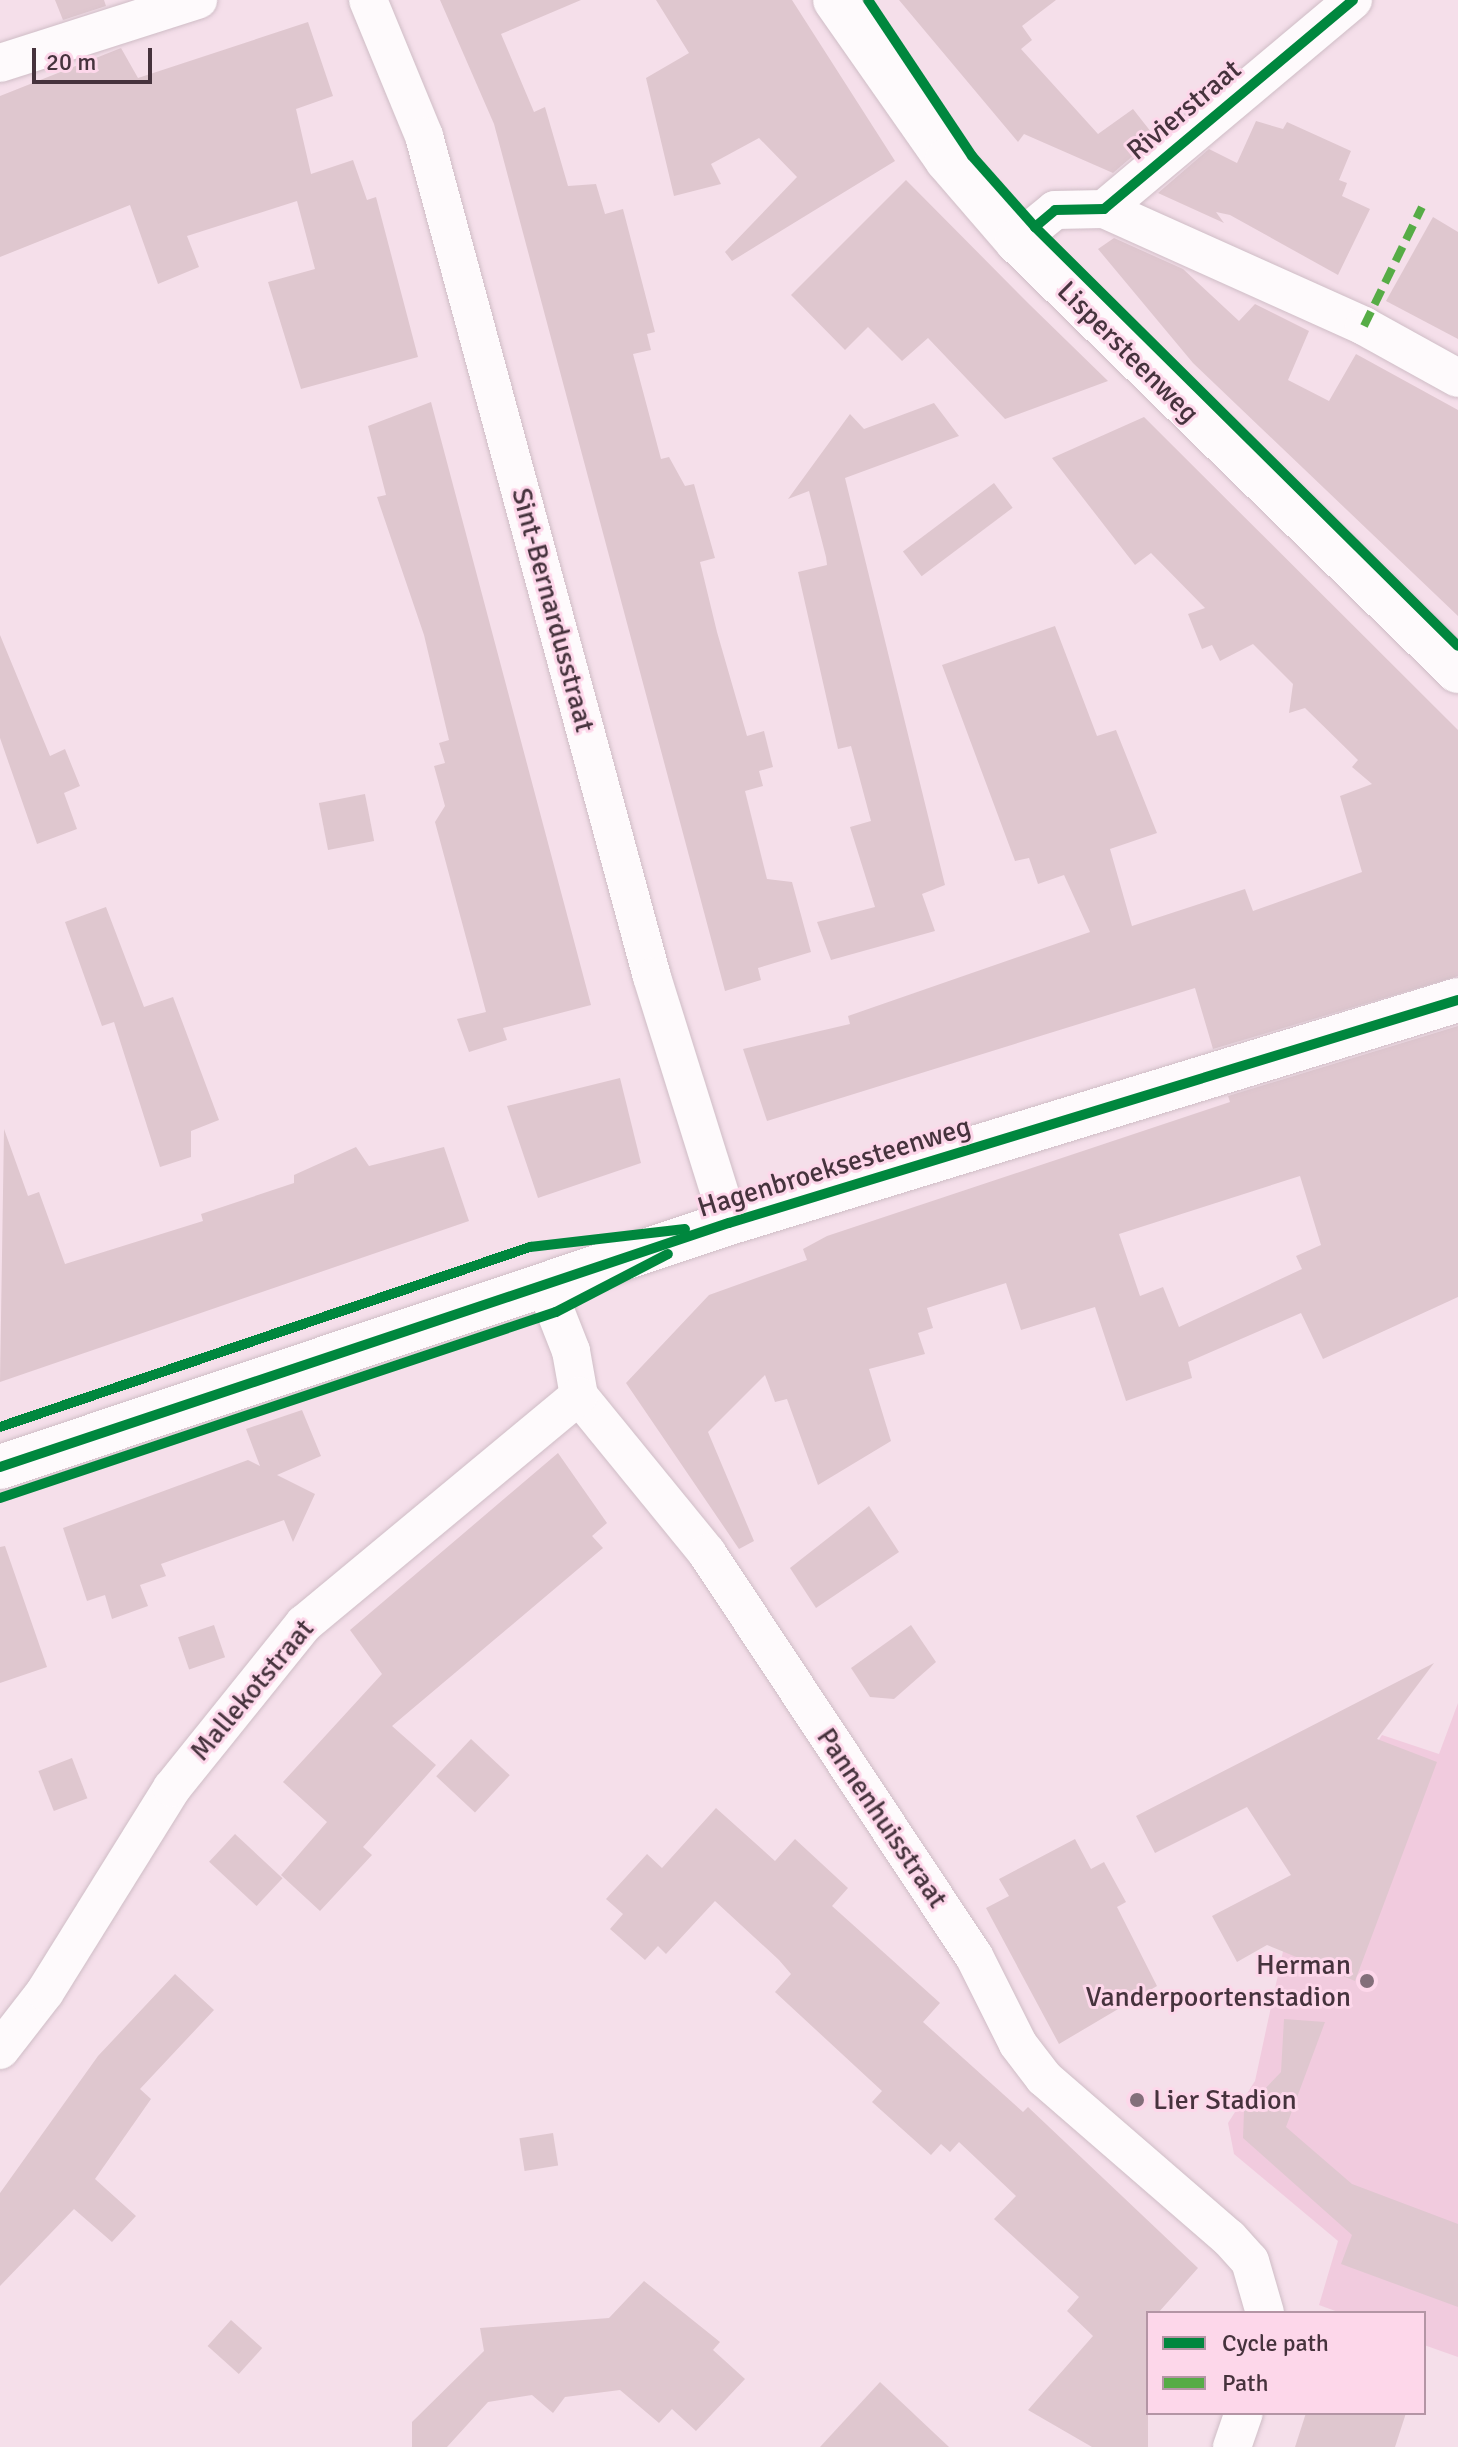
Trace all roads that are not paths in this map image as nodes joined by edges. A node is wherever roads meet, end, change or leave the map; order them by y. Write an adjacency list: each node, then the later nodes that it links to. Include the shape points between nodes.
1 (198, 0): 5 (street)
2 (368, 0): 11 (street, Sint-Bernardusstraat, via 424,136 652,977)
3 (835, 0): 7 (street, Lispersteenweg, via 947,160)
4 (1353, 0): 6 (street, Rivierstraat)
5 (0, 63)
6 (1104, 209): 7 (street, via 1055,210); 8 (street, via 1364,326)
7 (1017, 241): 9 (street, Lispersteenweg)
8 (1458, 378)
9 (1458, 671)
10 (1458, 1000): 11 (street, Hagenbroeksesteenweg)
11 (729, 1223): 12 (street, Hagenbroeksesteenweg)
12 (545, 1285): 13 (street, Pannenhuisstraat, via 571,1351); 14 (street, Hagenbroeksesteenweg)
13 (579, 1396): 15 (street, Mallekotstraat, via 304,1624 172,1788 45,1992); 16 (street, Pannenhuisstraat, via 707,1553 966,1943 1018,2044 1044,2078 1229,2238 1250,2261)
14 (0, 1467)
15 (0, 2050)
16 (1264, 2311)
17 (1243, 2415): 18 (street)
18 (1232, 2447)

